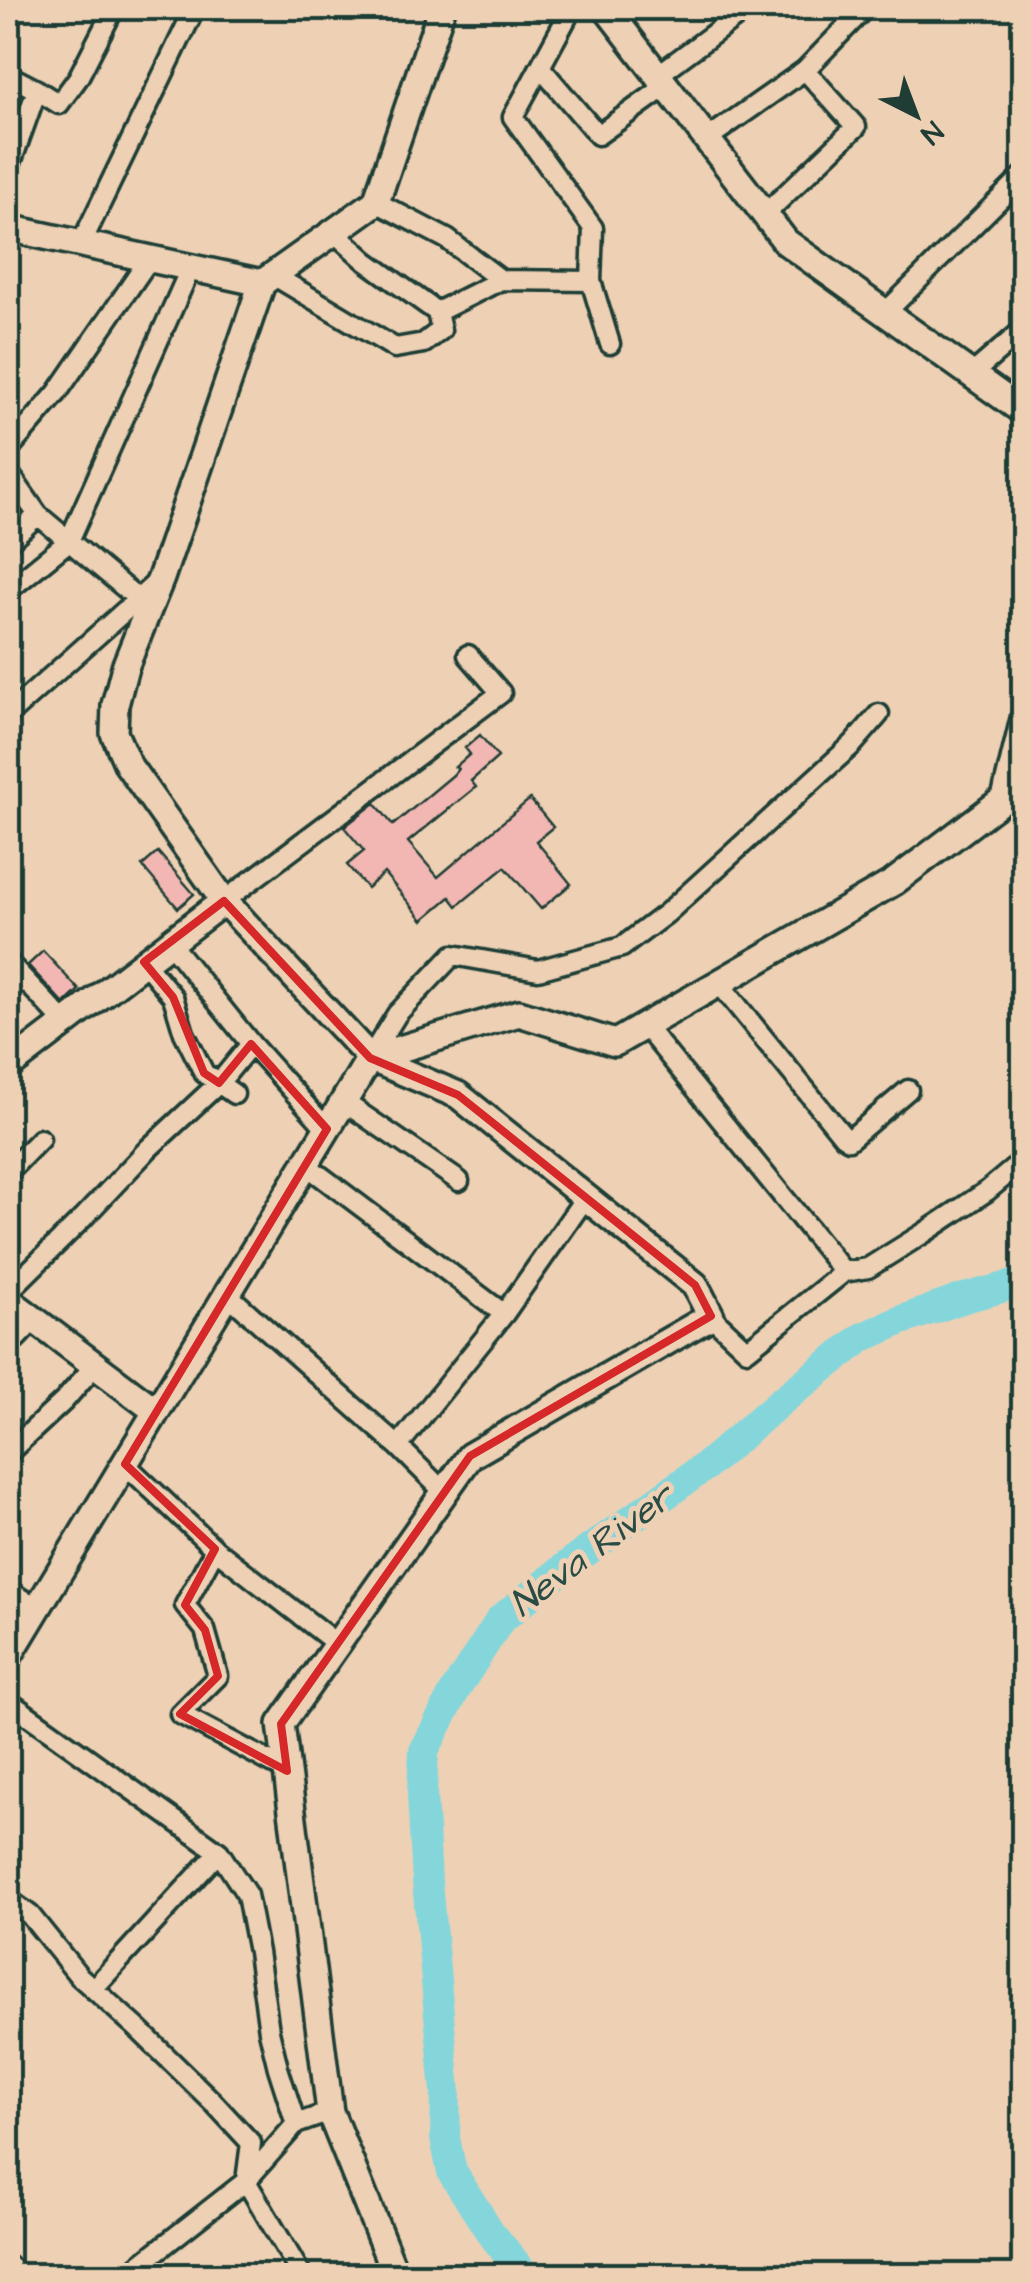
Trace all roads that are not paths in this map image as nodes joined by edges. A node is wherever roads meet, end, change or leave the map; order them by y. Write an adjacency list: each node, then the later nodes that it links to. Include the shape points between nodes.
1 (114, 8): 12 (street, via 59,104)
2 (195, 8): 20 (street)
3 (442, 8): 16 (street)
4 (572, 8): 8 (street)
5 (606, 8): 11 (street)
6 (748, 8): 11 (street)
7 (865, 8): 9 (street)
8 (540, 67): 11 (street, via 598,135); 25 (street, via 513,117 593,228)
9 (805, 70): 13 (street); 17 (street, via 856,127)
10 (8, 75): 12 (street)
11 (662, 80): 13 (street)
12 (37, 90): 14 (street)
13 (708, 140): 17 (street)
14 (8, 171)
15 (1024, 175): 27 (street)
16 (376, 202): 19 (street); 24 (street, via 447,239)
17 (765, 214): 27 (street, via 786,242)
18 (8, 228): 20 (street)
19 (334, 232): 23 (street); 26 (street)
20 (81, 244): 21 (street)
21 (150, 258): 22 (street); 32 (street, via 57,393)
22 (191, 267): 23 (street); 36 (street)
23 (268, 279): 26 (street, via 396,348 424,344 441,330); 37 (street)
24 (500, 280): 25 (street); 26 (street)
25 (591, 281): 29 (street)
26 (437, 312)
27 (885, 313): 30 (street)
28 (1024, 328): 30 (street)
29 (610, 344)
30 (971, 375): 31 (street)
31 (1024, 412)
32 (8, 450)
33 (8, 472): 34 (street)
34 (38, 515): 35 (street); 36 (street)
35 (8, 542)
36 (70, 542): 38 (street); 39 (street)
37 (161, 578): 39 (street); 45 (street, via 125,667 114,733 128,765)
38 (11, 588)
39 (138, 599): 42 (street)
40 (468, 655): 45 (street, via 501,693)
41 (879, 714): 53 (street, via 854,744 622,947 538,970 452,955 397,1014)
42 (8, 715)
43 (1024, 719): 44 (street)
44 (1014, 803): 49 (street)
45 (224, 901): 46 (street); 53 (street)
46 (170, 942): 48 (street); 52 (street)
47 (8, 962): 50 (street)
48 (144, 962): 50 (street); 55 (street, via 173,998 204,1073)
49 (719, 983): 51 (street); 56 (street, via 849,1140)
50 (65, 1023): 54 (street)
51 (645, 1026): 53 (street, via 615,1043 519,1013); 65 (street)
52 (251, 1044): 55 (street); 58 (street)
53 (370, 1058): 57 (street); 64 (street, via 458,1095)
54 (8, 1067)
55 (227, 1088): 66 (street, via 149,1148)
56 (908, 1090)
57 (344, 1102): 58 (street); 63 (street)
58 (327, 1129): 61 (street)
59 (40, 1140): 62 (street)
60 (1024, 1160): 65 (street, via 882,1260)
61 (306, 1165): 67 (street); 69 (street)
62 (8, 1172)
63 (459, 1181)
64 (585, 1198): 69 (street); 70 (street, via 695,1285)
65 (844, 1272): 70 (street, via 747,1350)
66 (8, 1292)
67 (227, 1294): 74 (street); 75 (street)
68 (8, 1300): 71 (street)
69 (504, 1314): 75 (street)
70 (711, 1316): 78 (street, via 470,1456)
71 (34, 1320): 72 (street); 73 (street)
72 (8, 1347)
73 (95, 1365): 74 (street); 76 (street)
74 (156, 1412): 77 (street)
75 (398, 1446): 78 (street)
76 (8, 1452)
77 (124, 1464): 79 (street); 81 (street)
78 (444, 1492): 82 (street)
79 (215, 1549): 82 (street); 85 (street, via 185,1605 206,1630 218,1676 180,1714)
80 (8, 1590): 81 (street)
81 (37, 1608): 83 (street)
82 (337, 1644): 85 (street, via 281,1724)
83 (8, 1657)
84 (8, 1701): 86 (street)
85 (287, 1771): 89 (street)
86 (218, 1852): 88 (street); 90 (street, via 247,1895 269,2032)
87 (8, 1899): 88 (street, via 30,1915)
88 (93, 1990): 91 (street, via 251,2143)
89 (330, 2112): 90 (street); 94 (street)
90 (296, 2124): 91 (street)
91 (246, 2181): 92 (street); 93 (street)
92 (126, 2276)
93 (302, 2276)
94 (396, 2276)

